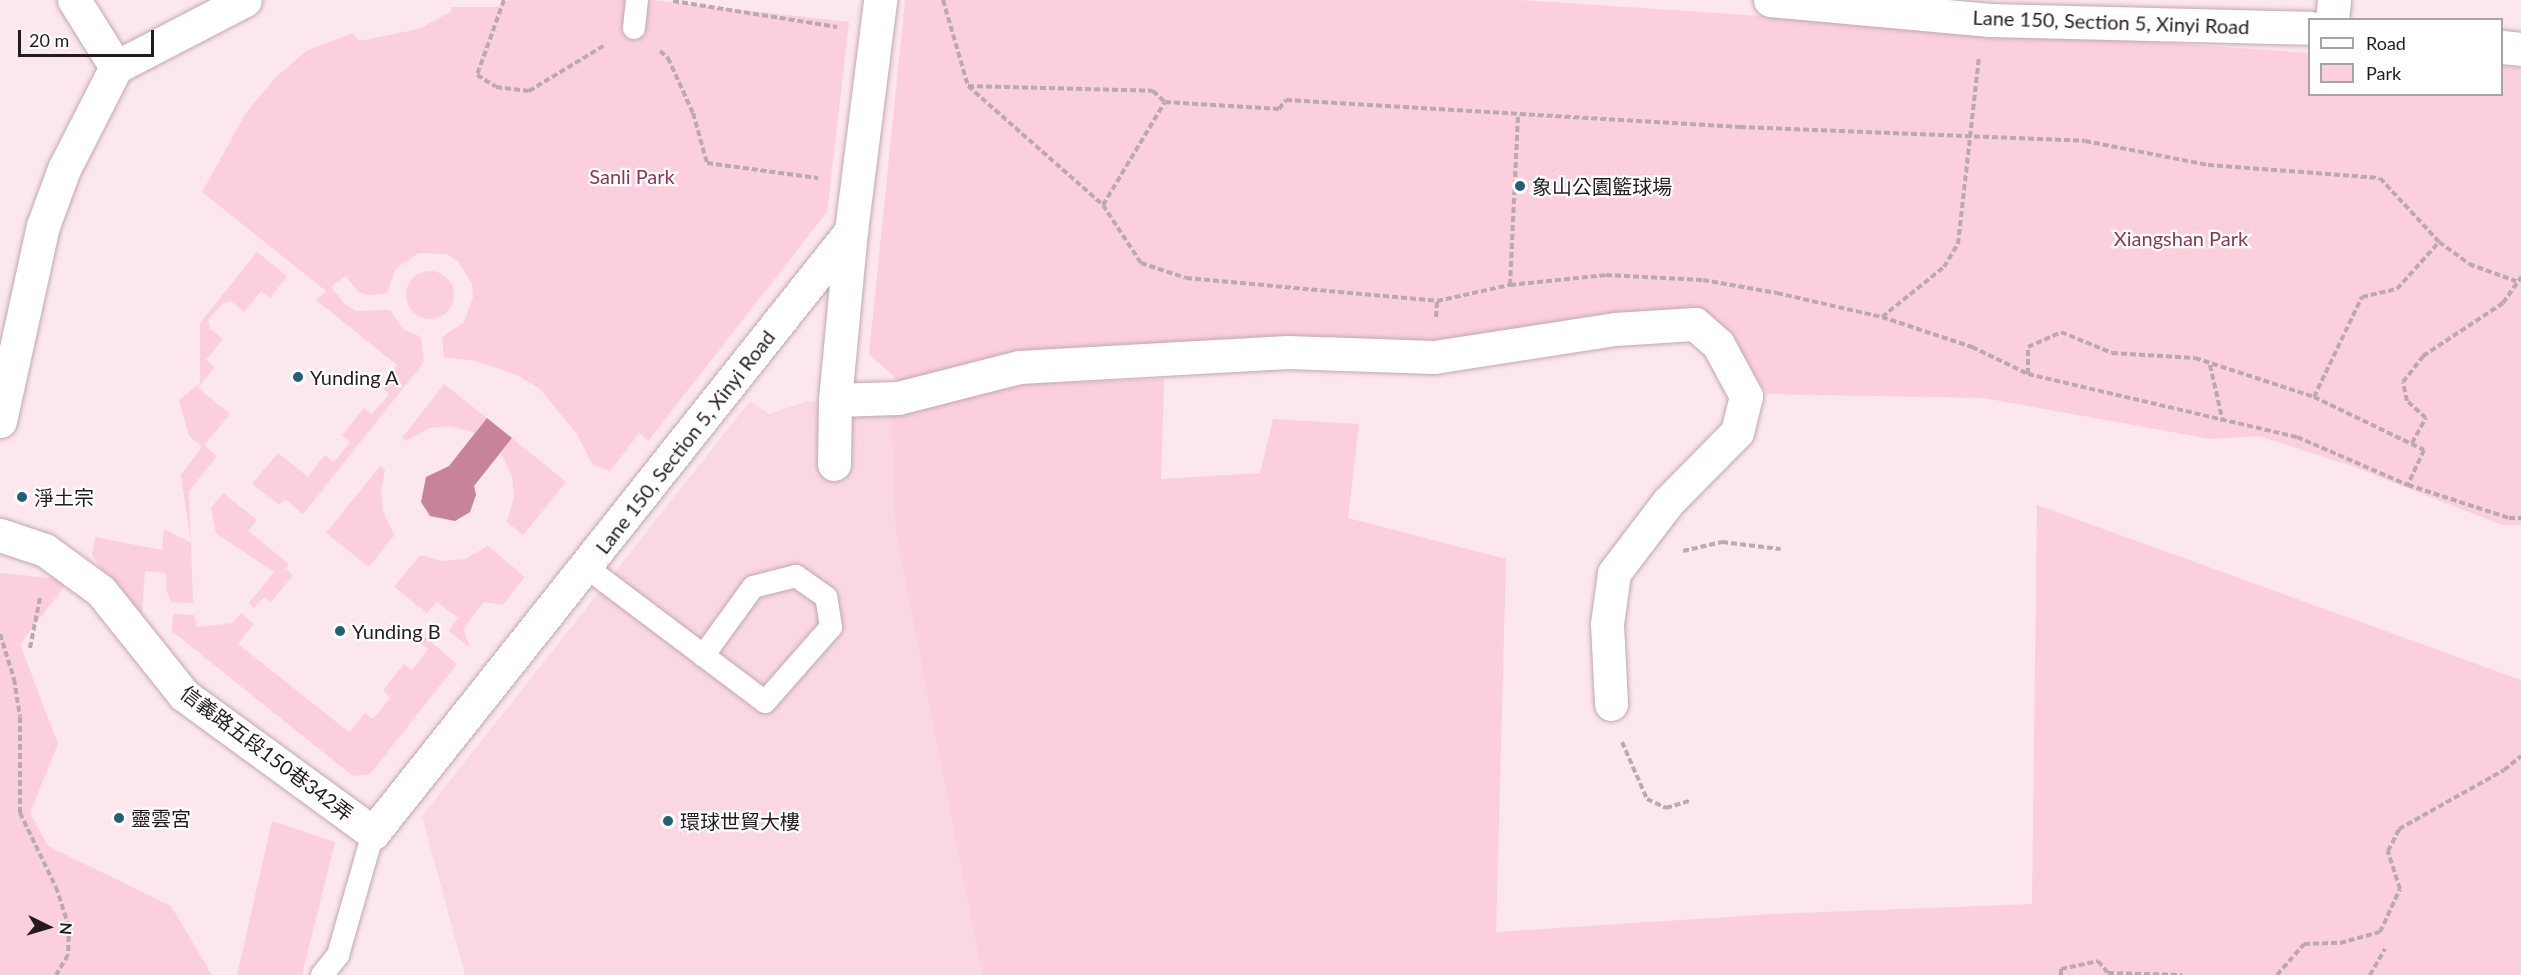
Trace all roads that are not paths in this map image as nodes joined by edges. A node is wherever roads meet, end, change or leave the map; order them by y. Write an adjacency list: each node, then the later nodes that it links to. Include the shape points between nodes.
1 (74, 0): 13 (street)
2 (245, 0): 13 (street)
3 (637, 0): 9 (lane)
4 (880, 0): 14 (street)
5 (1770, 0): 7 (street, Lane 150, Section 5, Xinyi Road)
6 (2334, 0): 8 (street)
7 (1991, 10): 10 (street, Lane 150, Section 5, Xinyi Road)
8 (2332, 18)
9 (634, 28)
10 (2308, 28)
11 (2503, 47): 12 (street)
12 (2521, 50)
13 (117, 67): 16 (street, via 64,169 44,226)
14 (852, 231): 15 (street); 19 (street, Lane 150, Section 5, Xinyi Road)
15 (835, 400): 17 (street); 21 (street, via 898,398 1019,368 1288,352 1434,357 1615,329 1695,324 1718,344 1746,396 1737,432 1668,502 1614,573 1607,624)
16 (0, 421)
17 (834, 464)
18 (0, 535): 22 (street, 信義路五段150巷342弄, via 45,550 101,591 184,694)
19 (586, 567): 20 (lane); 22 (street, Lane 150, Section 5, Xinyi Road)
20 (703, 656): 20 (lane, via 765,702 831,627 826,597 796,576 753,587)
21 (1611, 704)
22 (373, 833): 23 (lane, via 338,955)
23 (322, 975)

